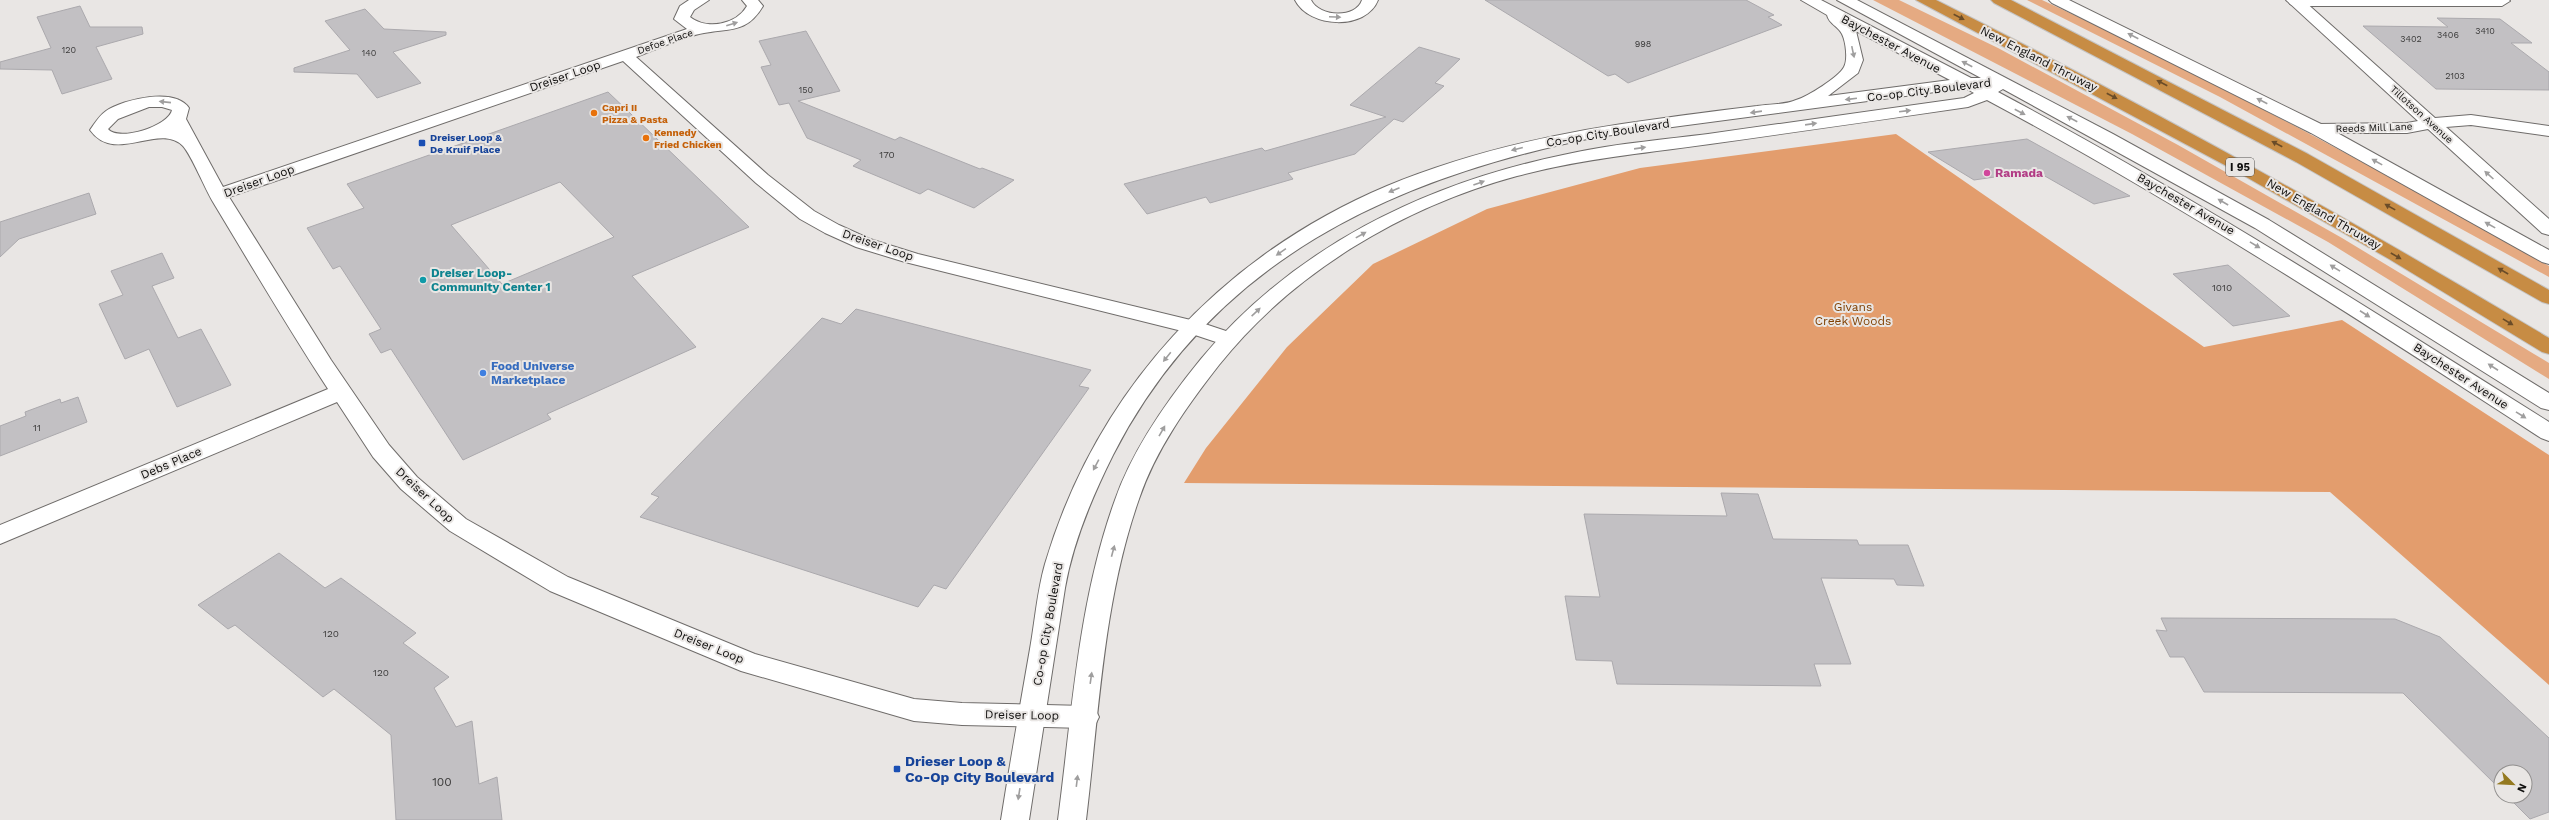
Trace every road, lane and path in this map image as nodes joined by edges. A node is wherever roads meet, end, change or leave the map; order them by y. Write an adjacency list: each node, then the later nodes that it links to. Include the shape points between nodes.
1 (700, 0): 13 (main road, Defoe Place, via 686,8 682,13 682,19)
2 (750, 0): 13 (main road, Defoe Place, one-way to 2, via 728,25 748,17 755,6)
3 (1303, 0): 4 (main road, one-way to 4, via 1305,7 1311,12 1341,17 1360,13 1366,9)
4 (1370, 0)
5 (1809, 0): 12 (main road, Baychester Avenue)
6 (1845, 0): 15 (main road, Baychester Avenue, one-way to 6)
7 (1924, 0): 33 (highway, New England Thruway / I 95, one-way to 33, via 2074,76 2217,154)
8 (2000, 0): 30 (highway, one-way to 8, via 2295,154)
9 (2058, 0): 21 (main road, one-way to 9)
10 (2295, 0): 11 (main road); 20 (main road, Tillotson Avenue)
11 (2502, 1)
12 (1826, 9): 16 (main road, Baychester Avenue); 18 (main road, one-way to 18, via 1850,34 1855,60 1850,73 1822,94)
13 (704, 28): 14 (main road, Defoe Place)
14 (625, 55): 27 (main road, Dreiser Loop); 31 (main road, Dreiser Loop, via 769,185 807,215 832,229 863,243 912,258)
15 (2001, 82): 16 (main road, Co-op City Boulevard); 17 (main road, Co-op City Boulevard); 35 (main road, Baychester Avenue, one-way to 15, via 2264,225 2142,156)
16 (1966, 84): 17 (main road, Baychester Avenue); 18 (main road, Co-op City Boulevard, one-way to 18)
17 (1985, 94): 26 (main road, Co-op City Boulevard, one-way to 17, via 1968,102); 36 (main road, Baychester Avenue, one-way to 36, via 2121,166 2225,226)
18 (1795, 106): 24 (main road, Co-op City Boulevard, one-way to 24)
19 (177, 119): 23 (main road); 23 (main road, one-way to 23, via 181,108 176,104 150,102 117,112 100,124 101,135 113,139); 25 (main road)
20 (2432, 123): 21 (main road, Reeds Mill Lane, via 2407,128); 22 (main road, Reeds Mill Lane, via 2471,120); 28 (main road, Tillotson Avenue, one-way to 20)
21 (2317, 129): 29 (main road, one-way to 21)
22 (2549, 131)
23 (144, 136): 25 (main road, via 172,134)
24 (1548, 141): 26 (main road); 31 (main road, Co-op City Boulevard, one-way to 31, via 1453,167 1350,211 1289,246 1249,275 1211,306)
25 (190, 143): 27 (main road)
26 (1563, 160): 32 (main road, Co-op City Boulevard, one-way to 26, via 1292,281 1320,260 1384,222 1418,206 1488,180)
27 (218, 195): 34 (main road, Dreiser Loop)
28 (2549, 230)
29 (2549, 258)
30 (2549, 298)
31 (1192, 327): 32 (main road, Dreiser Loop); 38 (main road, Co-op City Boulevard, one-way to 38, via 1136,395 1086,483 1058,562)
32 (1228, 340): 39 (main road, Co-op City Boulevard, one-way to 32, via 1102,591 1127,501 1148,454 1173,411)
33 (2549, 347)
34 (341, 392): 37 (main road, Debs Place); 38 (main road, Dreiser Loop, via 381,451 409,483 458,525 559,584 750,663 914,710 962,714)
35 (2549, 403)
36 (2549, 433)
37 (0, 535)
38 (1032, 714): 39 (main road, Dreiser Loop); 40 (main road, Co-op City Boulevard, one-way to 40)
39 (1085, 717): 41 (main road, Co-op City Boulevard, one-way to 39)
40 (1015, 820)
41 (1072, 820)

